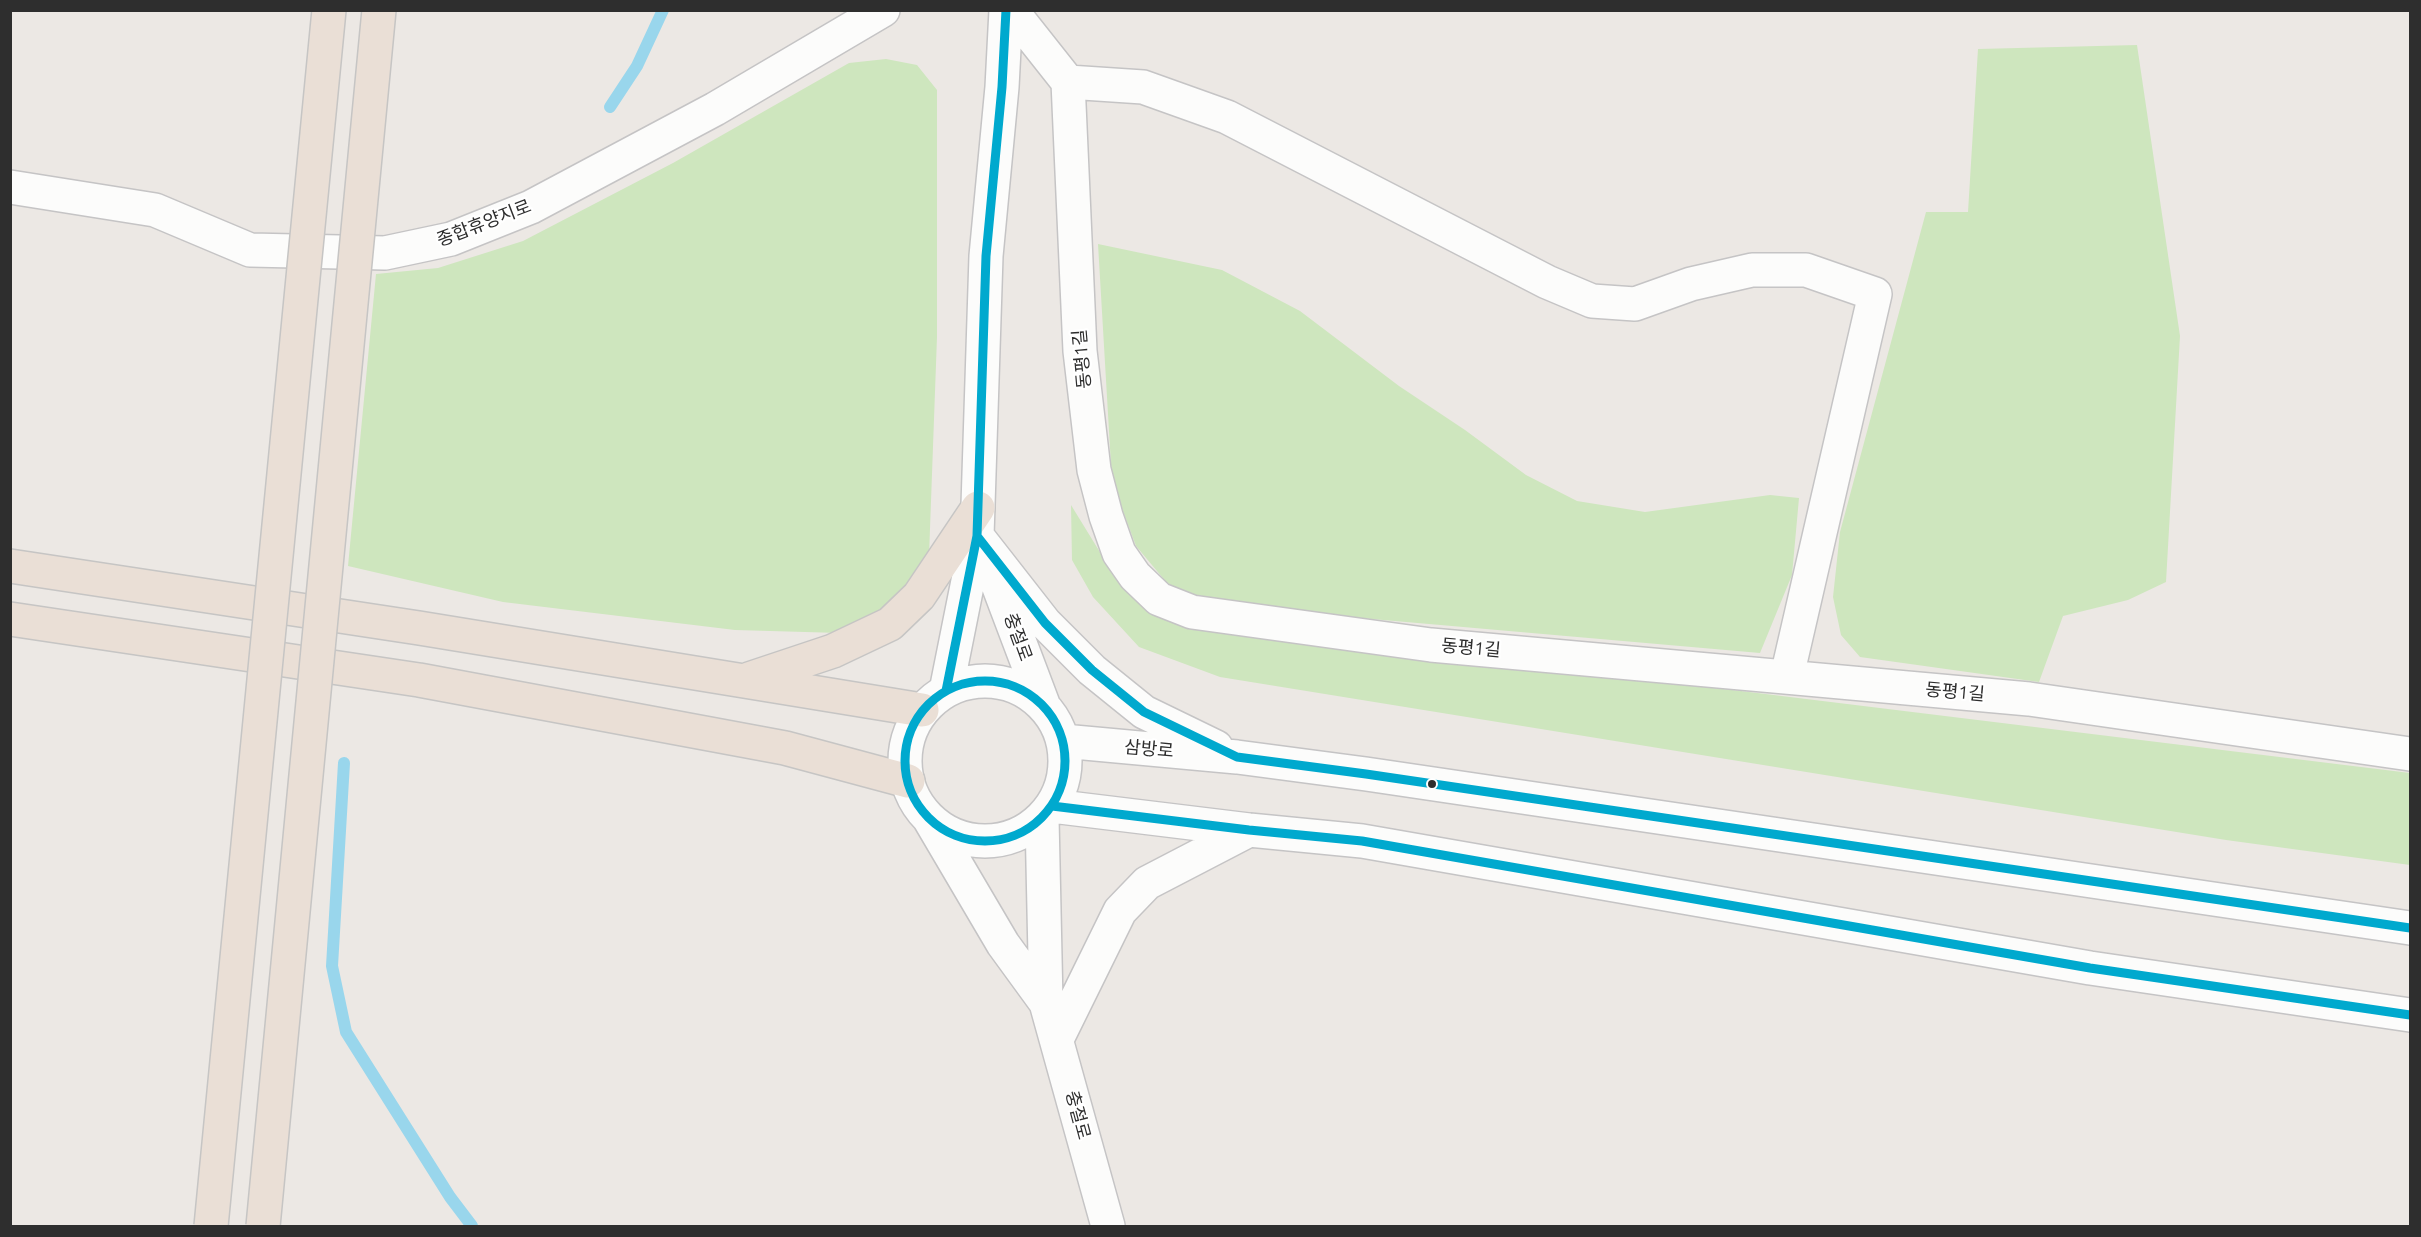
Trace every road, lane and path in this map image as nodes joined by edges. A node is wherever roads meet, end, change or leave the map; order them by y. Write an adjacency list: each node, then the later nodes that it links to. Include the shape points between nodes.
1 (329, 10): 26 (highway, bridge)
2 (379, 10): 27 (highway, bridge)
3 (883, 10): 7 (street, 종합휴양지로, via 715,109 531,207 451,239 385,253 250,250 155,210)
4 (1006, 10): 8 (street, 충절로, via 986,256)
5 (1011, 10): 6 (street)
6 (1068, 82): 11 (street, 동평1길, via 1080,351 1094,470 1119,553 1135,576 1159,599 1192,612 1431,645); 11 (street, via 1143,87 1227,117 1592,301 1635,304 1691,284 1752,270 1806,270 1875,294)
7 (10, 187)
8 (978, 522): 12 (highway, via 920,596 890,624 832,651); 13 (street, 충절로); 14 (street, 충절로); 17 (street, via 1045,623 1092,670 1144,712)
9 (10, 566): 12 (highway)
10 (10, 618): 18 (highway, via 419,680 785,748)
11 (1787, 676): 16 (street, 동평1길, via 2029,699)
12 (745, 681): 13 (highway)
13 (934, 701): 14 (street, via 965,682 986,680 1026,691); 18 (street, via 913,726 907,744)
14 (1043, 704): 15 (street)
15 (1064, 741): 17 (street, 삼방로); 19 (street, via 1065,775)
16 (2410, 754)
17 (1237, 757): 22 (street, 삼방로)
18 (908, 781): 20 (street)
19 (1047, 812): 20 (street, via 1024,831 1005,839 985,841 945,830); 21 (street); 23 (street, 충절로)
20 (928, 817): 23 (street, 충절로, via 1003,944)
21 (1249, 830): 24 (street, via 1362,841 2090,968); 25 (street, via 1147,883 1120,911)
22 (2410, 928)
23 (1046, 1003): 25 (street, 충절로)
24 (2410, 1015)
25 (1057, 1039): 28 (street, 충절로)
26 (211, 1227)
27 (263, 1227)
28 (1108, 1227)

